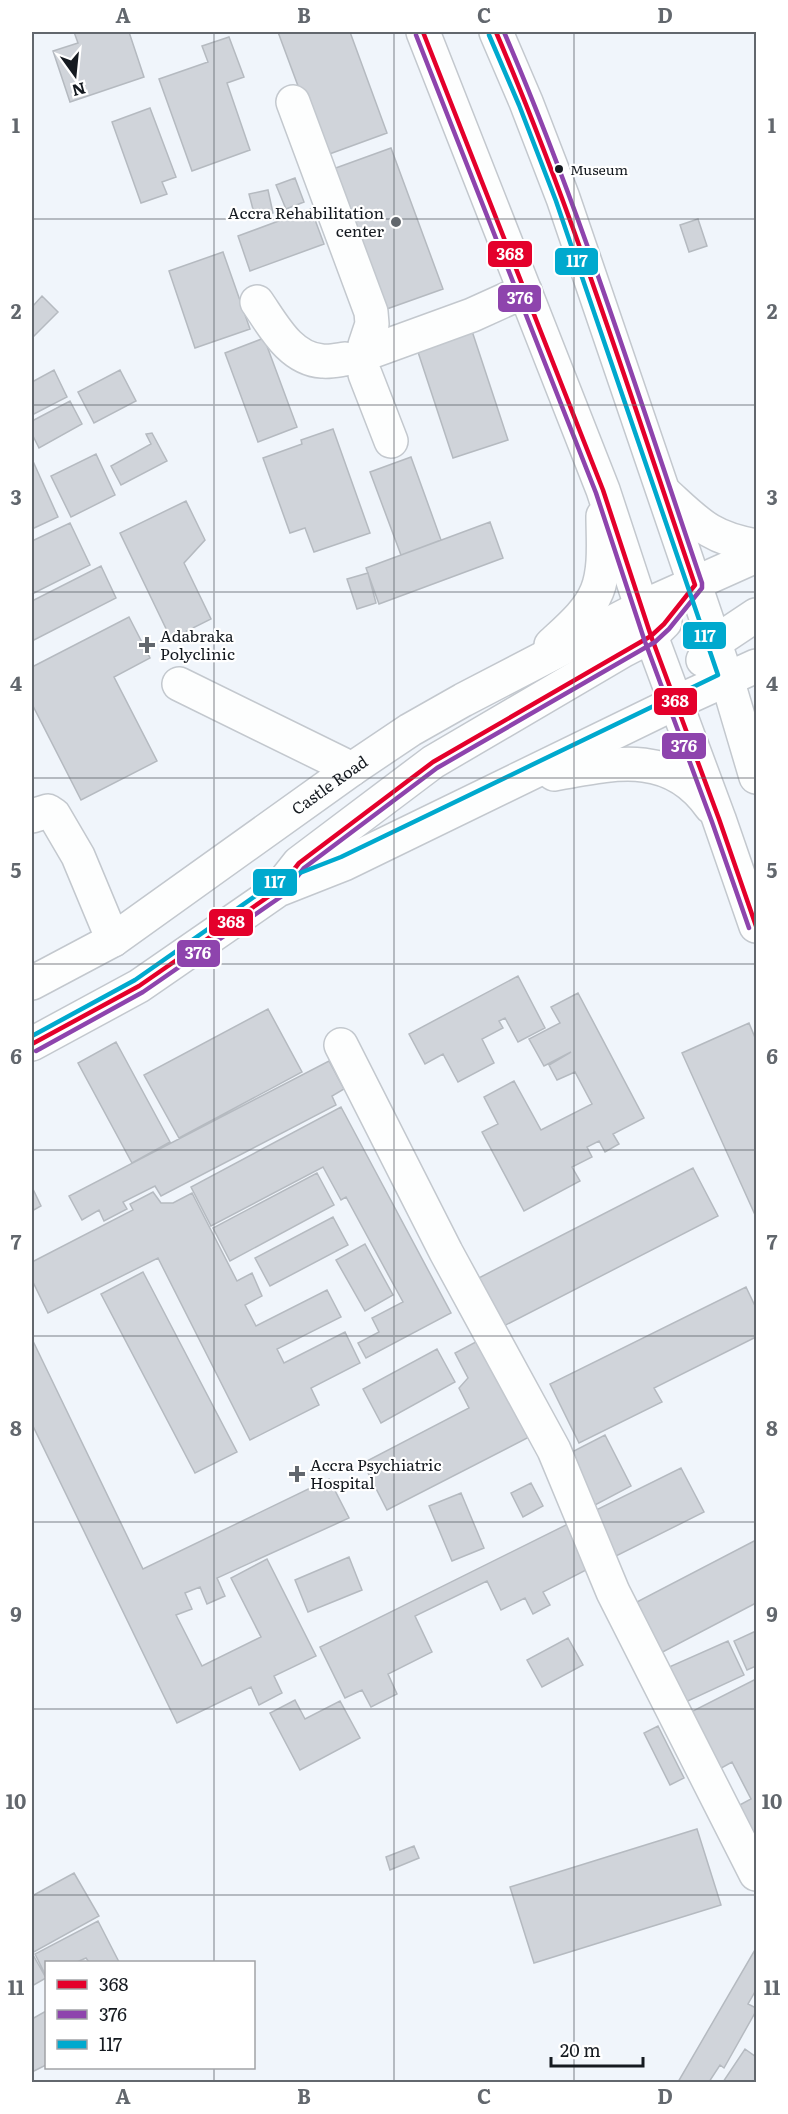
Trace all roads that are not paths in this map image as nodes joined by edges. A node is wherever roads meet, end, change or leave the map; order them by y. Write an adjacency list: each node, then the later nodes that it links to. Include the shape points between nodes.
1 (423, 32): 4 (main road)
2 (496, 32): 9 (main road, via 564,198)
3 (293, 102): 6 (main road, via 371,312 372,324)
4 (525, 291): 6 (main road); 8 (main road)
5 (257, 302): 6 (main road, via 284,341 298,353 321,361)
6 (362, 357): 7 (main road)
7 (391, 441)
8 (603, 490): 14 (main road); 16 (main road, via 604,546 597,590 573,625)
9 (662, 490): 10 (main road, via 706,530 732,542); 12 (main road)
10 (756, 546)
11 (756, 556): 12 (main road, Castle Road)
12 (695, 585): 14 (main road, Castle Road); 15 (main road)
13 (756, 615): 15 (main road)
14 (652, 623): 15 (main road); 16 (main road, Castle Road); 18 (main road); 26 (main road, via 624,650 433,762 299,863)
15 (725, 663): 18 (main road); 22 (main road)
16 (524, 670): 21 (main road, Castle Road, via 410,730)
17 (179, 684): 21 (main road)
18 (677, 702): 23 (main road); 25 (main road)
19 (756, 718): 20 (main road)
20 (756, 768)
21 (352, 769): 28 (main road, Castle Road)
22 (756, 777)
23 (517, 780): 25 (main road, via 615,764 665,768 689,782); 26 (main road, via 344,864)
24 (32, 816): 28 (main road, via 48,811 54,814 78,856)
25 (719, 819): 27 (main road)
26 (278, 890): 30 (main road, via 139,986)
27 (756, 927)
28 (113, 940): 29 (main road, Castle Road)
29 (32, 982)
30 (32, 1044)
31 (341, 1045): 32 (main road, via 446,1252 554,1450 613,1592)
32 (756, 1874)

